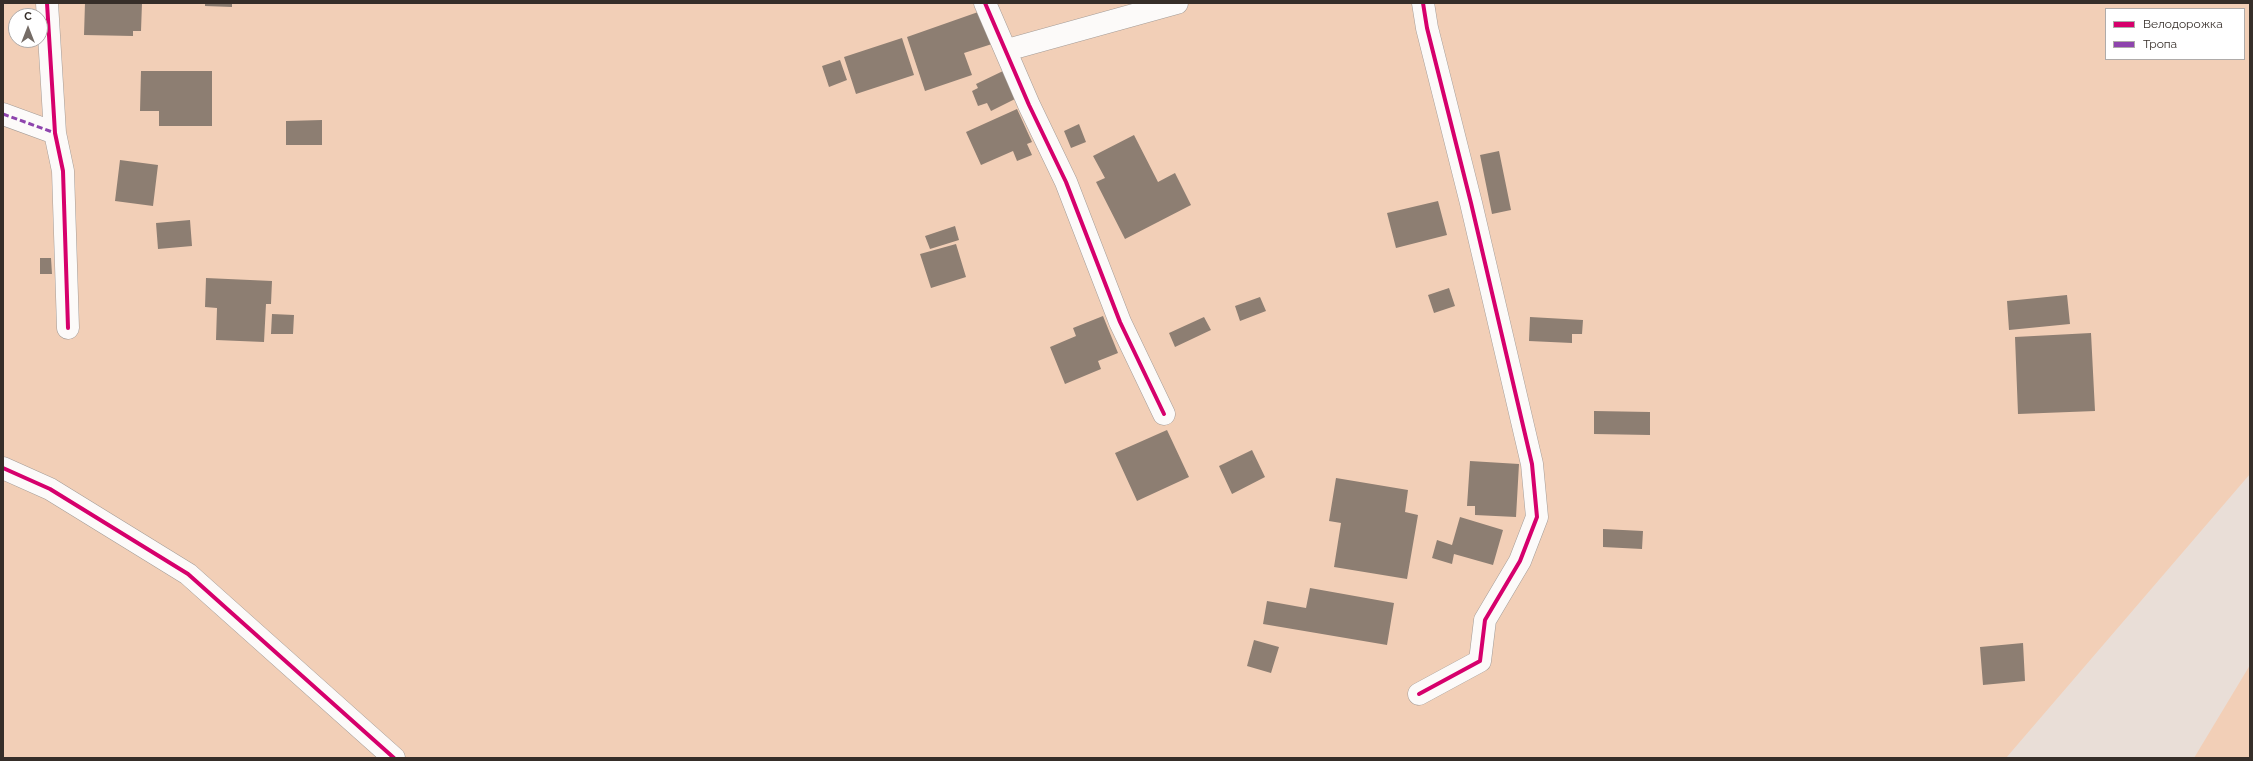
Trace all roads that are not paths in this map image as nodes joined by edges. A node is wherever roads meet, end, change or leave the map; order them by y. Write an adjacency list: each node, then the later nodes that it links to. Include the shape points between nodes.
1 (47, 3): 7 (street)
2 (985, 3): 5 (street)
3 (1177, 3): 5 (street)
4 (1423, 3): 11 (street, via 1532,464 1537,518 1520,561 1485,620 1480,661)
5 (1007, 50): 9 (street, via 1029,105 1066,182 1120,322)
6 (3, 114): 7 (street)
7 (55, 133): 8 (street, via 63,171)
8 (68, 328)
9 (1164, 414)
10 (3, 468): 12 (street, via 50,489 188,574)
11 (1419, 694)
12 (394, 758)

